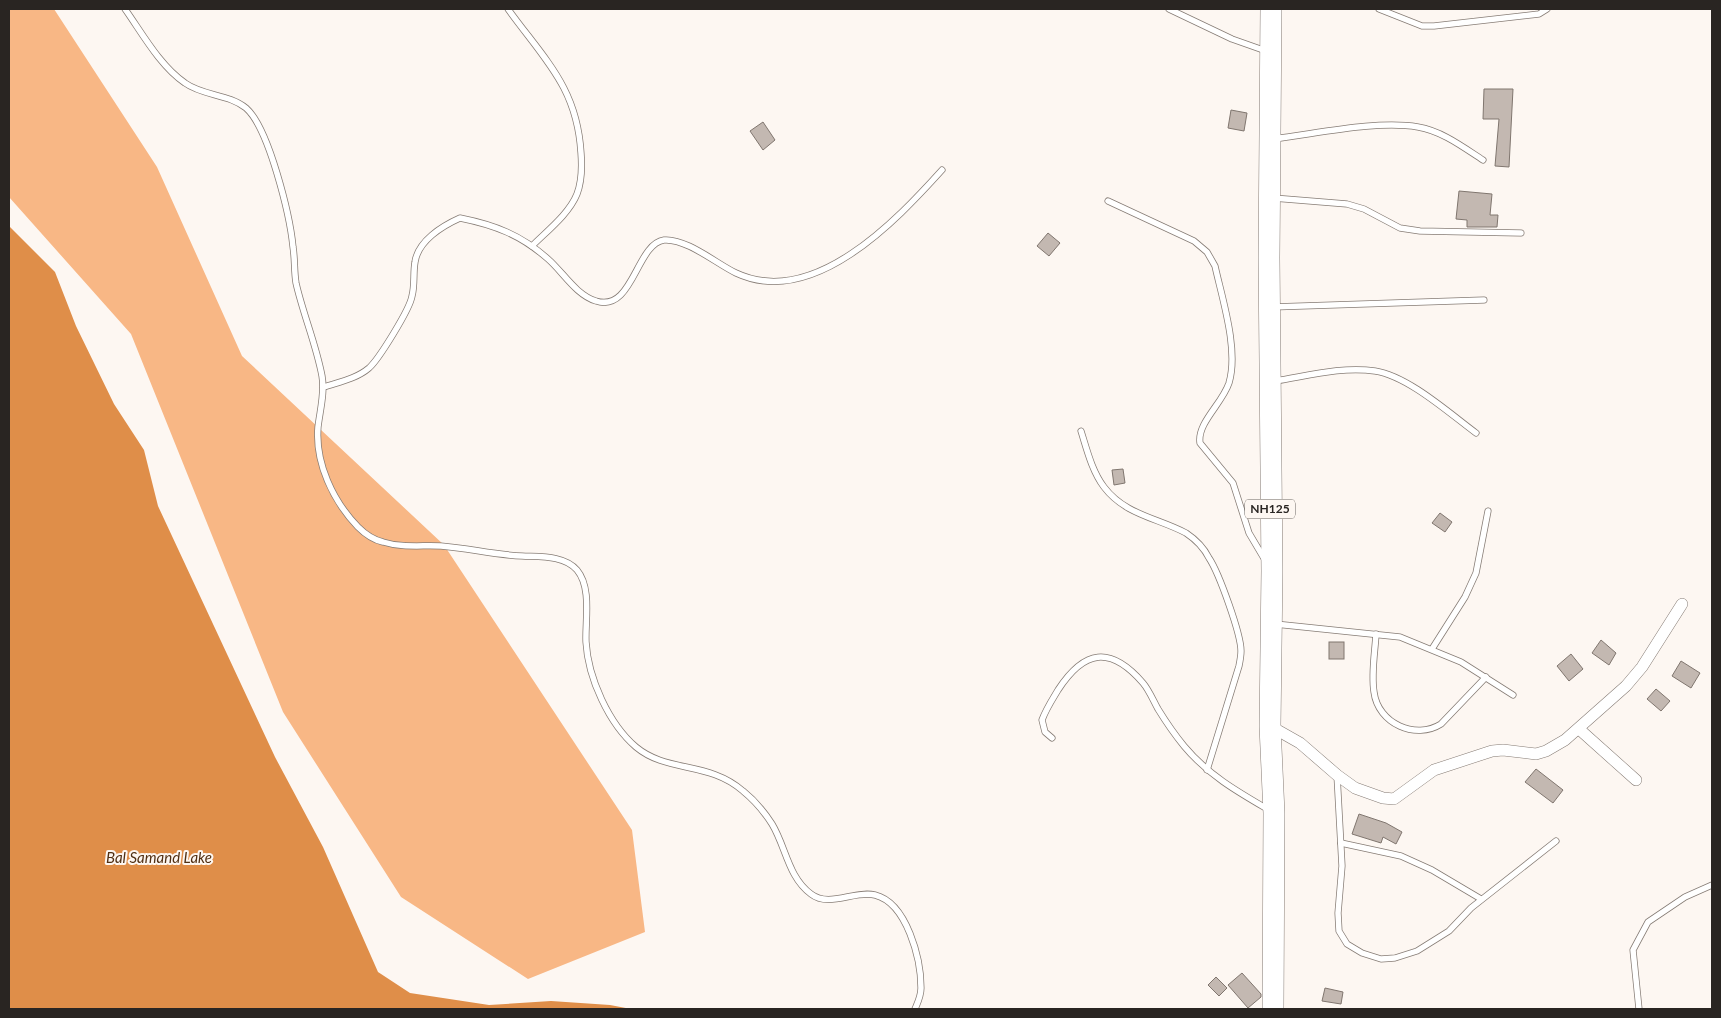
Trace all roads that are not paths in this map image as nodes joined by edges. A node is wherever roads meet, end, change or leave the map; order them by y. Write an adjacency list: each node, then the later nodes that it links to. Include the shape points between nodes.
1 (125, 9): 18 (lane, via 162,59 187,85 234,101 247,109 257,122 272,158 287,212 295,280)
2 (508, 9): 14 (lane, via 560,78 573,105 580,135 582,170 577,194 566,211)
3 (1170, 9): 7 (lane, via 1232,39)
4 (1271, 9): 7 (highway, NH125)
5 (1379, 9): 6 (lane, via 1422,26 1539,14)
6 (1547, 9)
7 (1271, 53): 8 (highway, NH125)
8 (1271, 139): 9 (lane, via 1395,125 1441,134); 11 (highway, NH125)
9 (1483, 160)
10 (942, 170): 14 (lane, via 905,212 852,254 814,273 775,282 737,274 681,242 667,240 658,242 648,252 627,288 616,299 597,302 574,286)
11 (1271, 198): 13 (lane, via 1346,204 1364,209 1400,228 1420,231); 16 (highway, NH125)
12 (1108, 201): 22 (lane, via 1194,241 1207,252 1215,266 1232,364 1230,382 1201,430 1200,443 1233,483 1252,541)
13 (1521, 232)
14 (532, 246): 18 (lane, via 515,234 469,220 460,218 447,224 433,234 415,260 412,298 370,368)
15 (1484, 300): 16 (lane)
16 (1270, 307): 17 (highway, NH125)
17 (1271, 381): 20 (lane, via 1349,370 1376,371 1397,378); 22 (highway, NH125)
18 (324, 388): 40 (lane, via 318,431 319,455 326,478 358,526 380,542 546,557 564,561 577,570 584,583 588,663 612,717 634,745 648,755 726,777 746,792 772,823 792,870 812,895 821,900 871,894 888,899 901,913 920,970 922,992)
19 (1081, 431): 32 (lane, via 1092,466 1116,500 1140,516 1186,533 1198,543 1210,558 1237,626 1241,650 1239,666)
20 (1476, 433)
21 (1488, 511): 26 (lane, via 1476,572 1466,596)
22 (1272, 571): 24 (highway, NH125)
23 (1682, 604): 30 (street, via 1642,666 1609,703)
24 (1270, 623): 25 (lane); 29 (highway, NH125)
25 (1376, 634): 26 (lane, via 1400,637); 27 (lane, via 1374,693 1381,711 1402,728 1419,732 1441,724)
26 (1432, 649): 27 (lane)
27 (1486, 677): 28 (lane)
28 (1513, 695)
29 (1270, 726): 33 (street, via 1300,743); 35 (highway, NH125)
30 (1579, 729): 33 (street, via 1546,751 1531,754 1492,751 1434,770 1394,798 1383,798 1355,788); 34 (street)
31 (1052, 738): 32 (lane, via 1045,732 1042,720 1068,674 1081,662 1098,657 1115,660 1144,684 1184,746)
32 (1206, 770): 35 (lane, via 1226,786)
33 (1337, 775): 37 (lane)
34 (1636, 780)
35 (1274, 813): 41 (highway, NH125)
36 (1556, 841): 39 (lane)
37 (1342, 843): 39 (lane, via 1401,856); 39 (lane, via 1338,931 1347,944 1362,953 1396,958 1417,951 1449,931)
38 (1712, 885): 42 (lane, via 1685,897 1648,922 1633,950)
39 (1481, 899)
40 (915, 1009)
41 (1273, 1009)
42 (1639, 1009)

